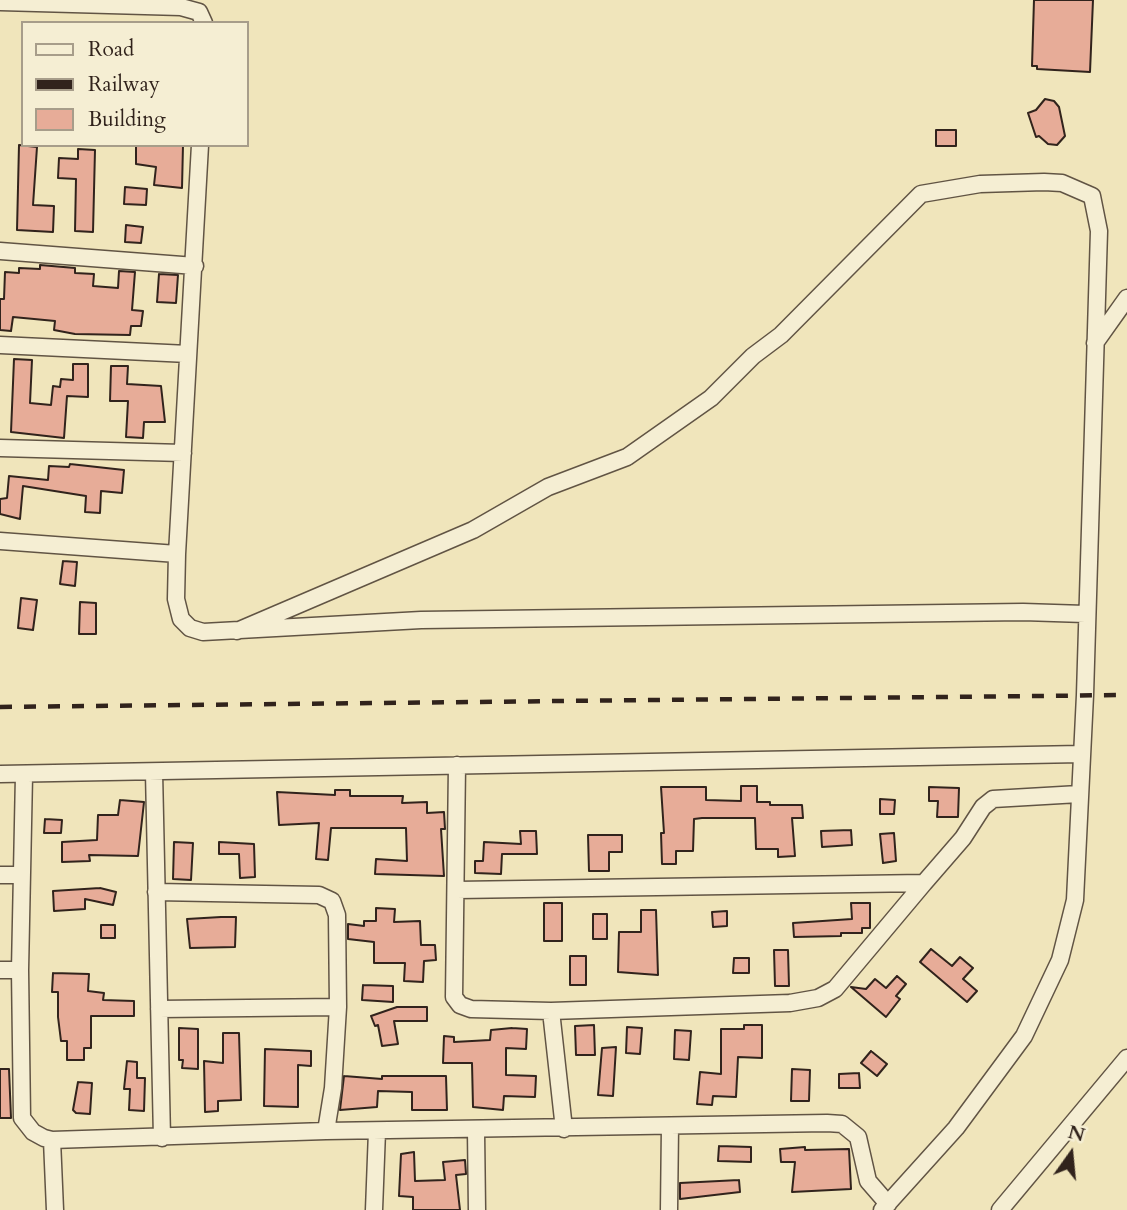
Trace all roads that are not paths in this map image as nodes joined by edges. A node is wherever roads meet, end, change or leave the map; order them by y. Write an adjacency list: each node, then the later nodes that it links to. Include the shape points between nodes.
1 (0, 2): 2 (street, via 181,7 199,12)
2 (203, 21)
3 (200, 147): 5 (street)
4 (0, 251): 5 (street)
5 (195, 266): 9 (street)
6 (1127, 298): 7 (street)
7 (1095, 343): 14 (street); 15 (street, via 1099,230 1093,196 1062,183 1044,182 980,184 921,194 711,398 627,457 548,487 473,530)
8 (0, 345): 9 (street)
9 (188, 354): 11 (street)
10 (0, 448): 11 (street)
11 (183, 453): 13 (street)
12 (0, 541): 13 (street)
13 (177, 554): 15 (street, via 176,599 181,619 203,632)
14 (1086, 614): 15 (street, via 421,620); 16 (street)
15 (237, 631)
16 (1081, 754): 17 (street); 21 (street)
17 (457, 765): 18 (street); 25 (street)
18 (154, 772): 20 (street); 26 (street)
19 (0, 774): 20 (street)
20 (24, 775): 23 (street)
21 (1079, 794): 24 (street, via 993,799); 40 (street, via 1075,900 1060,960 1024,1036 956,1128)
22 (0, 875): 23 (street)
23 (22, 875): 28 (street)
24 (925, 883): 25 (street); 31 (street, via 835,989 818,998 790,1003)
25 (457, 890): 31 (street, via 454,997 460,1005)
26 (156, 892): 29 (street, via 307,894 331,901 337,915); 30 (street)
27 (0, 970): 28 (street)
28 (20, 970): 39 (street, via 22,1118 33,1132)
29 (338, 1007): 30 (street); 35 (street)
30 (159, 1009): 38 (street)
31 (551, 1011): 34 (street)
32 (1127, 1058): 45 (street)
33 (670, 1126): 34 (street); 40 (street, via 842,1125 858,1137 868,1181); 44 (street)
34 (564, 1129): 37 (street)
35 (326, 1131): 36 (street); 38 (street)
36 (377, 1131): 37 (street); 42 (street)
37 (476, 1131): 43 (street)
38 (162, 1138): 39 (street)
39 (52, 1140): 41 (street)
40 (885, 1207)
41 (55, 1210)
42 (374, 1210)
43 (477, 1210)
44 (669, 1210)
45 (1000, 1210)

